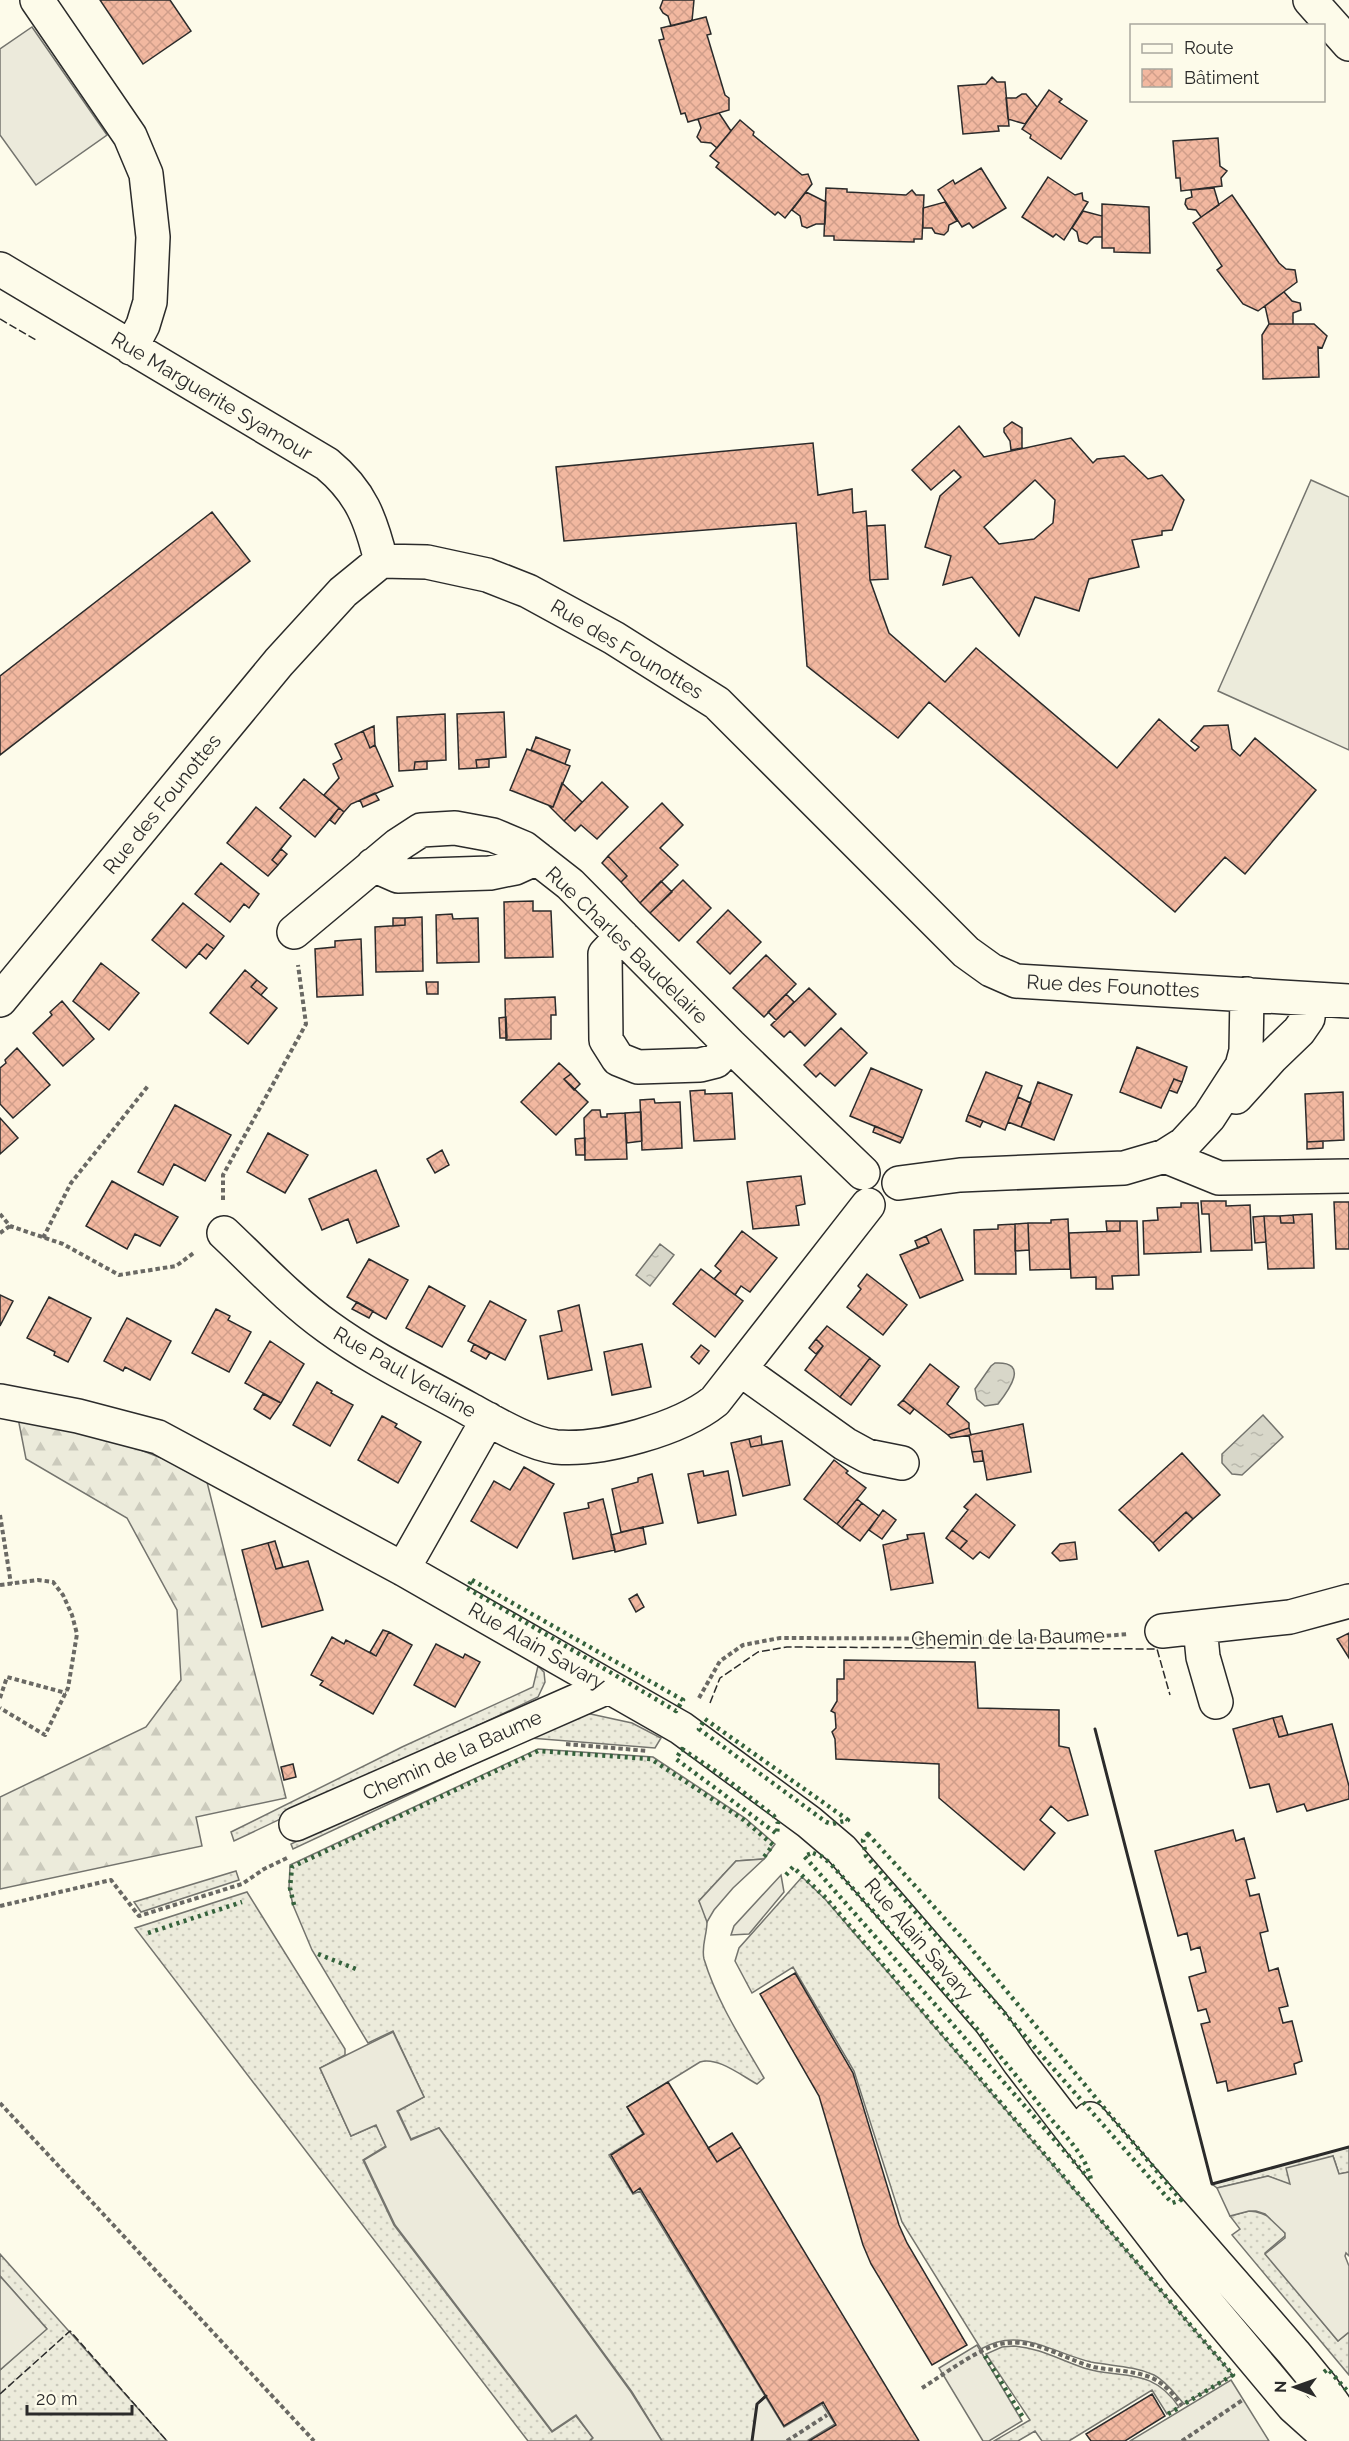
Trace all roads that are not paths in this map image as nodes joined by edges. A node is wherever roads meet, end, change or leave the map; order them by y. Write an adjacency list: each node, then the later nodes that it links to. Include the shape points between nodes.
1 (37, 0): 5 (street, via 130,136 146,174 153,237 150,302)
2 (1310, 0): 3 (street)
3 (1349, 44)
4 (0, 269): 5 (street, Rue Marguerite Syamour)
5 (131, 348): 6 (street, Rue Marguerite Syamour, via 342,476 358,496 373,527)
6 (381, 561): 11 (street, Rue des Founottes, via 427,562 487,575 528,591 614,638 717,703 966,952 991,970 1016,981); 13 (street, Rue des Founottes, via 343,592 279,662)
7 (537, 858): 8 (street, via 490,873 398,876); 8 (street, Rue Charles Baudelaire, via 493,834 455,828 422,831); 10 (street, Rue Charles Baudelaire, via 570,884)
8 (373, 865): 9 (street, Rue Charles Baudelaire)
9 (294, 932)
10 (622, 936): 15 (street, Rue Charles Baudelaire); 15 (street, via 605,954 606,1040 618,1059 638,1067 700,1065 716,1061)
11 (1247, 994): 12 (street, Rue des Founottes); 16 (street, via 1242,1066)
12 (1309, 999): 14 (street, Rue des Founottes); 16 (street, via 1308,1018 1299,1031 1238,1095)
13 (0, 1000)
14 (1349, 1000)
15 (730, 1045): 18 (street, Rue Charles Baudelaire)
16 (1209, 1117): 17 (street, via 1184,1144)
17 (1165, 1156): 19 (street, via 1219,1178); 20 (street, via 1124,1168 960,1175)
18 (863, 1173): 20 (street, via 883,1167 894,1173); 21 (street, via 858,1192)
19 (1349, 1176)
20 (899, 1183): 21 (street, via 899,1193 891,1204 878,1208)
21 (868, 1205): 23 (street, Rue Paul Verlaine)
22 (224, 1233): 25 (street, Rue Paul Verlaine, via 296,1302 361,1350)
23 (740, 1369): 25 (street, Rue Paul Verlaine, via 715,1401 699,1413 618,1441 555,1447); 26 (street, via 845,1444 867,1456)
24 (0, 1401): 27 (street, Rue Alain Savary, via 158,1437)
25 (488, 1419): 27 (street, Rue Paul Verlaine)
26 (902, 1464)
27 (403, 1569): 31 (street, Rue Alain Savary)
28 (1349, 1601): 29 (street, via 1290,1617)
29 (1200, 1627): 30 (street); 32 (street, via 1203,1657)
30 (1162, 1631)
31 (608, 1687): 33 (street, Chemin de la Baume); 34 (street, Rue Alain Savary, via 681,1728 842,1850)
32 (1216, 1702)
33 (296, 1839)
34 (991, 2022): 35 (street, Rue Alain Savary, via 1030,2051 1294,2354); 36 (street, Rue Alain Savary, via 1184,2276 1293,2406)
35 (1349, 2427)
36 (1332, 2441)

